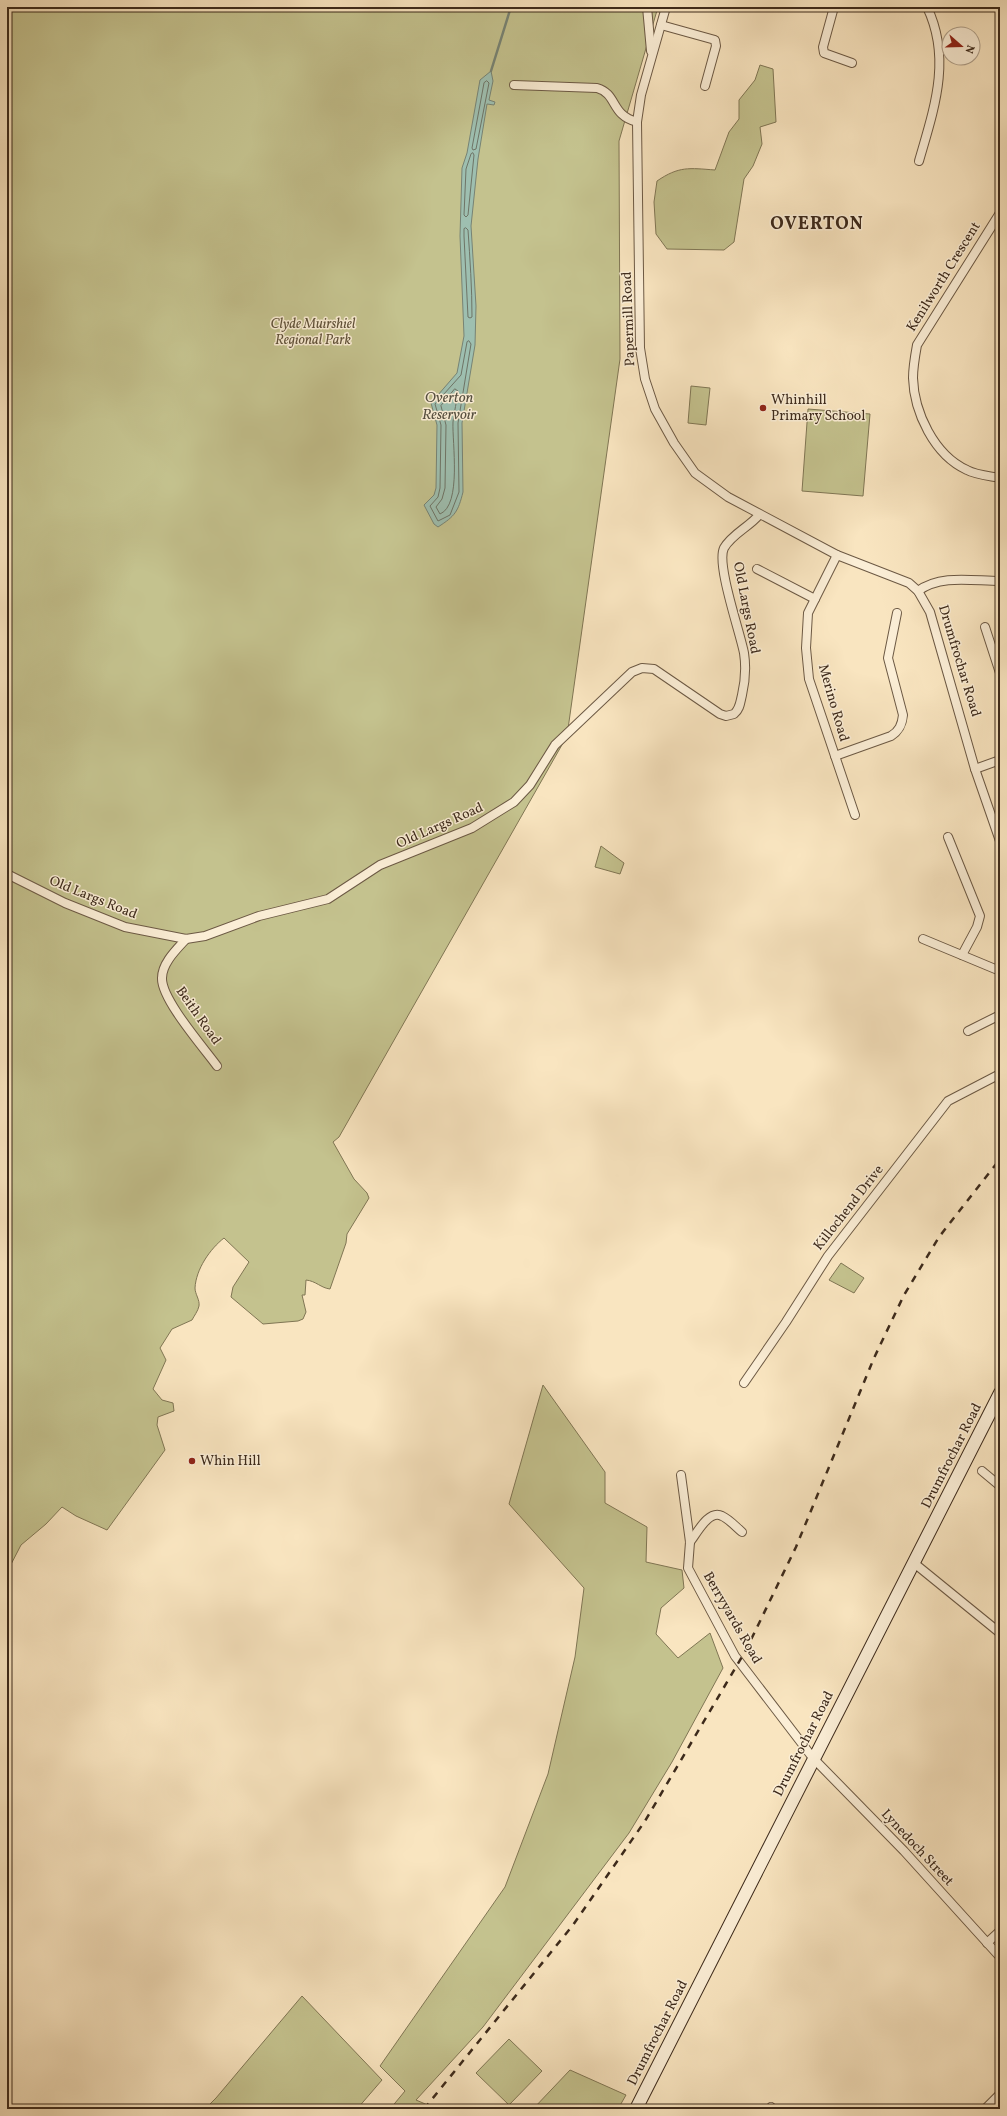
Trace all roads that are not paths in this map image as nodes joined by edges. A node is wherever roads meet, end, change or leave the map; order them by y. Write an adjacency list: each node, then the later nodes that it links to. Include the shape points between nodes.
1 (647, 7): 6 (street)
2 (666, 7): 5 (street, Papermill Road)
3 (834, 7): 7 (street, via 823,47 824,53)
4 (927, 7): 11 (street, via 937,37 940,77)
5 (660, 25): 6 (street, Papermill Road); 9 (street, via 715,40 716,46)
6 (652, 56): 10 (street, Papermill Road)
7 (852, 63)
8 (514, 85): 10 (street, via 597,88 607,93 624,118)
9 (705, 86)
10 (637, 122): 14 (street, Papermill Road, via 640,348 645,379 655,409 695,473 728,498)
11 (919, 161)
12 (1000, 213): 13 (street, Kenilworth Crescent, via 917,345 913,363 913,380 919,410 934,442 967,470)
13 (1000, 478)
14 (760, 515): 15 (street, Drumfrochar Road); 31 (street, Old Largs Road, via 752,524 736,534 724,549 722,565 744,654 745,686 740,707 734,714 720,714 654,669 642,668 632,672 555,745 530,785 498,814 472,828 380,865 328,899 259,916 206,936)
15 (837, 555): 18 (street, Drumfrochar Road, via 909,584); 19 (street, Merino Road)
16 (757, 568): 19 (street)
17 (1000, 581): 18 (street, via 945,580 926,585)
18 (918, 591): 25 (street, Drumfrochar Road, via 930,612)
19 (815, 599): 23 (street, Merino Road, via 808,613 806,629 809,679)
20 (897, 613): 23 (street, via 888,658 903,715 902,723 897,732 890,736)
21 (985, 627): 22 (street)
22 (1000, 673)
23 (835, 756): 26 (street, Merino Road)
24 (1000, 760): 25 (street)
25 (975, 769): 28 (street, Drumfrochar Road)
26 (855, 814)
27 (948, 837): 32 (street, via 980,916)
28 (1000, 841)
29 (7, 874): 31 (street, Old Largs Road, via 65,903 125,927)
30 (923, 938): 32 (street)
31 (186, 939): 36 (street, Beith Road, via 166,966 162,978 166,997)
32 (962, 955): 33 (street)
33 (1000, 970)
34 (1000, 1015): 35 (street)
35 (968, 1030)
36 (217, 1066)
37 (1000, 1074): 38 (street, Killochend Drive, via 948,1101 828,1256)
38 (744, 1383)
39 (1000, 1393): 45 (main road, Drumfrochar Road)
40 (982, 1471): 42 (street)
41 (681, 1475): 44 (street, Berryyards Road)
42 (1000, 1486)
43 (742, 1532): 44 (street, via 722,1515 717,1515 708,1518)
44 (690, 1542): 47 (street, Berryyards Road, via 688,1568 735,1656)
45 (914, 1563): 46 (street); 47 (main road, Drumfrochar Road)
46 (1000, 1633)
47 (814, 1758): 49 (street, Lynedoch Street); 52 (main road, Drumfrochar Road)
48 (1000, 1931): 49 (street)
49 (987, 1944): 50 (street, Lynedoch Street)
50 (1000, 1957)
51 (1000, 2094): 53 (street)
52 (636, 2109)
53 (985, 2109)

